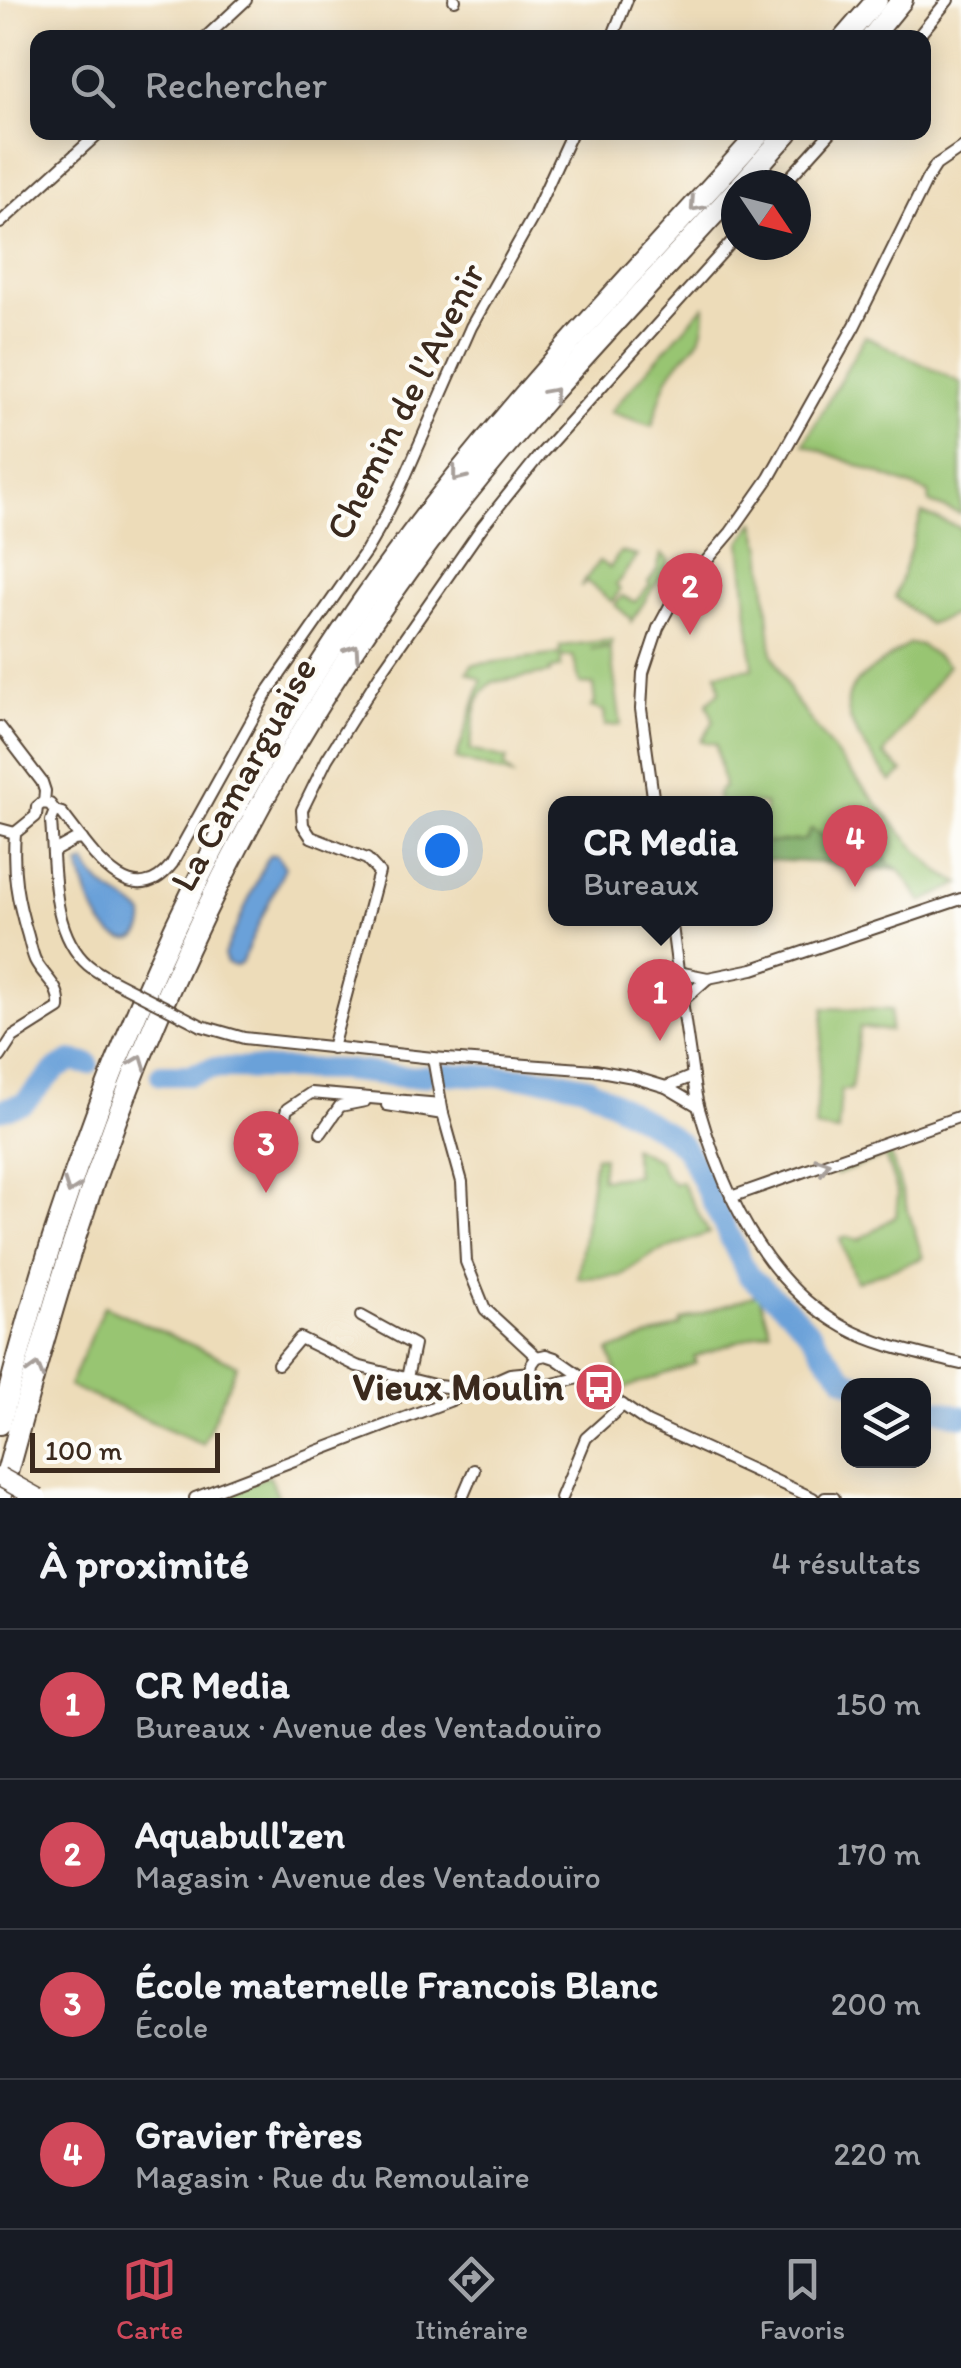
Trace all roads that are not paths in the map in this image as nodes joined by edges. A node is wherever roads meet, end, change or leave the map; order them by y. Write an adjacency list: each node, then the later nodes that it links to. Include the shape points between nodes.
1 (246, 0): 6 (street)
2 (626, 0): 7 (street)
3 (877, 0): 8 (highway)
4 (902, 0): 9 (highway)
5 (948, 0): 10 (street)
6 (214, 30)
7 (615, 30)
8 (851, 30)
9 (878, 30)
10 (924, 30)
11 (91, 140): 20 (street)
12 (568, 140): 29 (street, Chemin de l'Avenir, via 471,327 381,525 267,692 172,864 150,883 130,884)
13 (754, 140): 58 (highway, La Camarguaise, one-way to 58, via 471,457 400,548 257,769 163,950 126,1038 56,1226)
14 (781, 140): 17 (highway, La Camarguaise)
15 (824, 140): 18 (street)
16 (961, 148): 23 (street, via 927,179 754,502 673,600 658,628 643,674 641,709)
17 (754, 170)
18 (797, 170)
19 (721, 207): 61 (highway, La Camarguaise, one-way to 19, via 110,1136 184,956 266,795 346,661 429,542 530,418)
20 (0, 223)
21 (721, 253): 36 (street, via 482,528 311,788 302,810 311,838 368,858 379,872)
22 (0, 727): 24 (street, via 42,782)
23 (653, 796)
24 (44, 802): 25 (street); 26 (street)
25 (36, 816): 26 (street, via 42,822); 28 (street)
26 (53, 816): 29 (street, Chemin de l'Avenir, via 62,813); 30 (street)
27 (0, 829): 28 (street)
28 (16, 834): 37 (street, via 20,908 35,960 60,996 58,1008 14,1037)
29 (82, 839): 30 (street)
30 (54, 851): 36 (street, bridge, via 60,916 85,963 202,1026)
31 (961, 899): 34 (street)
32 (672, 926): 33 (street)
33 (678, 972): 34 (street); 35 (street)
34 (708, 978): 35 (street)
35 (682, 1000): 39 (street)
36 (332, 1048): 38 (street)
37 (0, 1057)
38 (433, 1058): 40 (street, via 594,1070); 42 (street)
39 (693, 1076): 40 (street); 41 (street)
40 (666, 1087): 41 (street)
41 (698, 1106): 46 (street)
42 (442, 1109): 44 (street, via 311,1093 287,1109); 45 (street, via 362,1100 340,1106); 48 (street, via 462,1182 466,1262 486,1309)
43 (961, 1116): 46 (street, one-way to 43)
44 (282, 1127)
45 (320, 1133)
46 (731, 1198): 51 (street, via 752,1238 809,1302 887,1345)
47 (361, 1316): 54 (street, via 414,1346)
48 (537, 1358): 49 (street); 52 (street)
49 (558, 1361): 53 (street); 55 (street)
50 (278, 1364): 54 (street, via 300,1338 357,1366)
51 (961, 1364)
52 (530, 1372): 55 (street, via 538,1384); 56 (street)
53 (585, 1377): 55 (street); 57 (street)
54 (406, 1378): 56 (street)
55 (553, 1383)
56 (473, 1390): 64 (street)
57 (623, 1406): 66 (street, via 586,1438); 67 (street)
58 (0, 1424)
59 (474, 1470): 65 (street)
60 (0, 1479): 62 (main road, bridge); 63 (main road, bridge)
61 (0, 1498)
62 (19, 1498)
63 (38, 1498)
64 (195, 1498)
65 (462, 1498)
66 (562, 1498)
67 (812, 1498)
68 (825, 1498): 69 (street)
69 (834, 1498)

